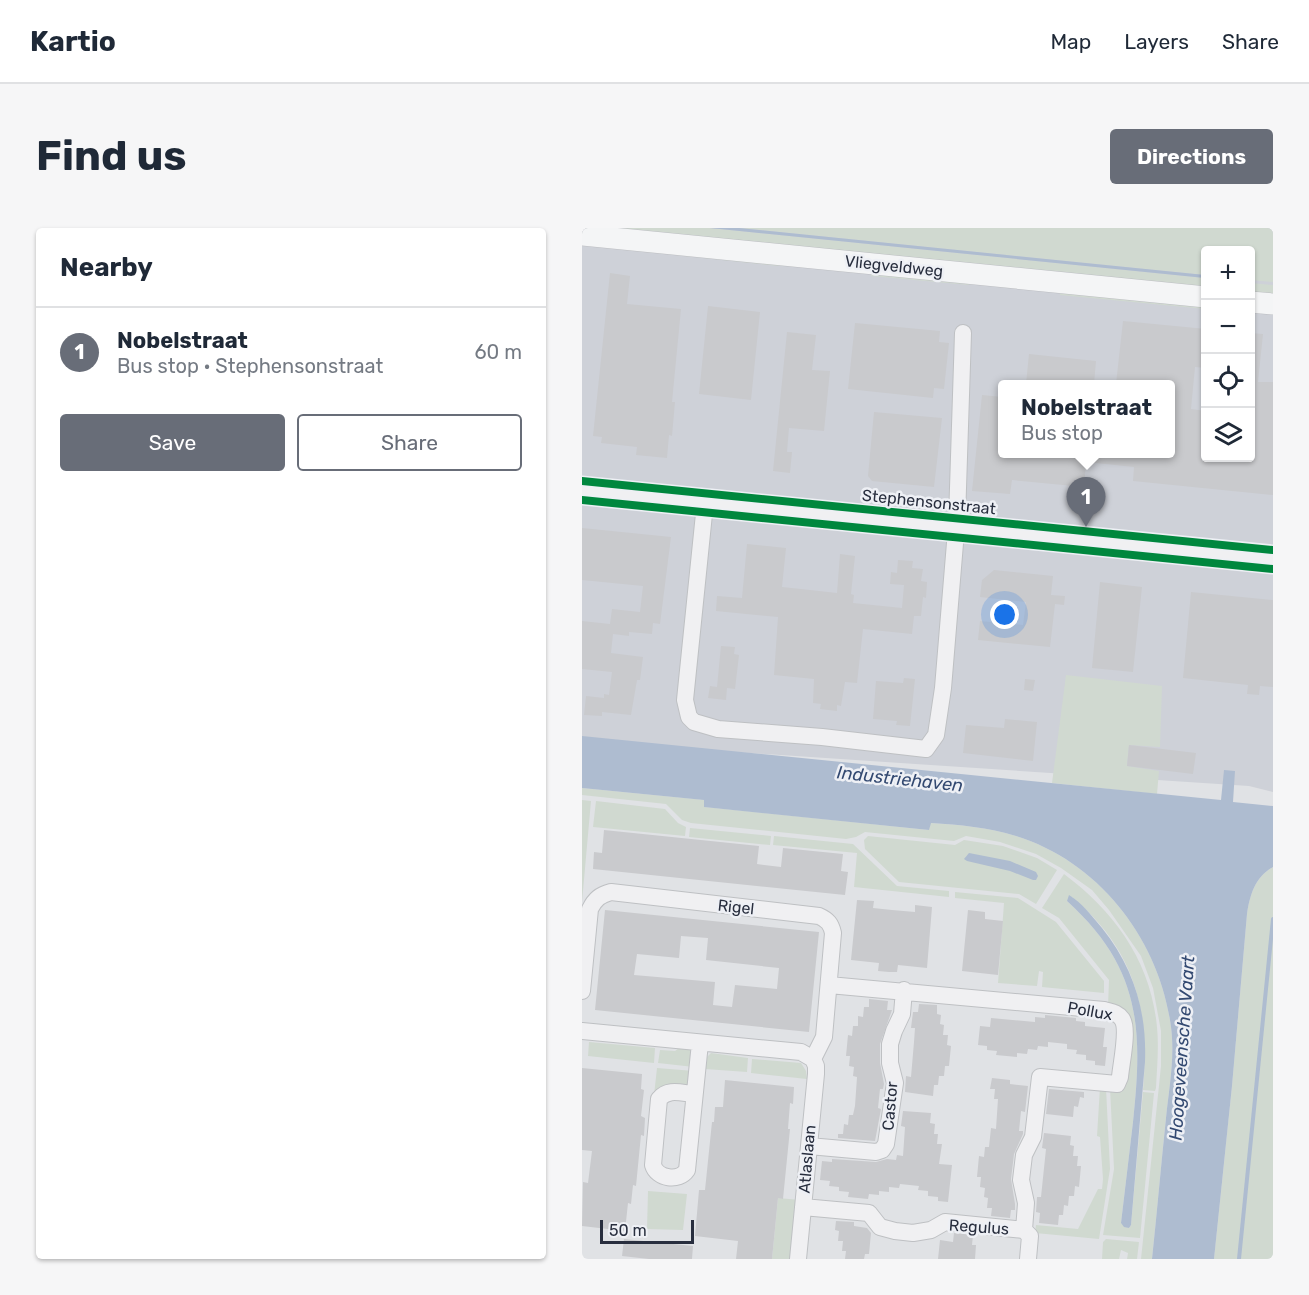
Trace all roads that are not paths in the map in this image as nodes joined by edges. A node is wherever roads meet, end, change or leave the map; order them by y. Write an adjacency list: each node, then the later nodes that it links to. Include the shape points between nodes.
1 (582, 235): 2 (main road, Vliegveldweg)
2 (1201, 297)
3 (1255, 302): 4 (main road)
4 (1273, 304)
5 (963, 333): 8 (street, Stephensonstraat)
6 (582, 491): 7 (street, Stephensonstraat)
7 (705, 504): 8 (street, Stephensonstraat); 8 (street, via 685,700 694,722 718,729 926,749 936,735 943,688)
8 (956, 530): 9 (street, Stephensonstraat)
9 (1273, 560)
10 (829, 985): 11 (street, Pollux); 12 (street, Rigel, via 832,926 819,916 611,892 595,900 590,909); 15 (street, Rigel, via 824,1037)
11 (904, 990): 17 (street, Castor, via 902,1014 890,1044 895,1083 886,1144 876,1152); 19 (street, Pollux, via 1114,1012 1121,1017 1125,1026 1117,1084 1040,1077 1033,1137 1024,1155 1021,1180 1026,1203)
12 (582, 991)
13 (582, 1031): 14 (street)
14 (700, 1043): 15 (street, via 801,1052); 16 (street)
15 (813, 1059): 17 (street, Atlaslaan, via 816,1074)
16 (694, 1094): 16 (street, via 669,1092 659,1100 653,1164 660,1176 678,1177 687,1170)
17 (808, 1146): 18 (street, Atlaslaan)
18 (803, 1207): 19 (street, Regulus, via 869,1213 880,1227 913,1233 931,1230 945,1222); 20 (street, Atlaslaan)
19 (1024, 1230): 21 (street, Regulus, via 1030,1236)
20 (798, 1259)
21 (1028, 1259)

